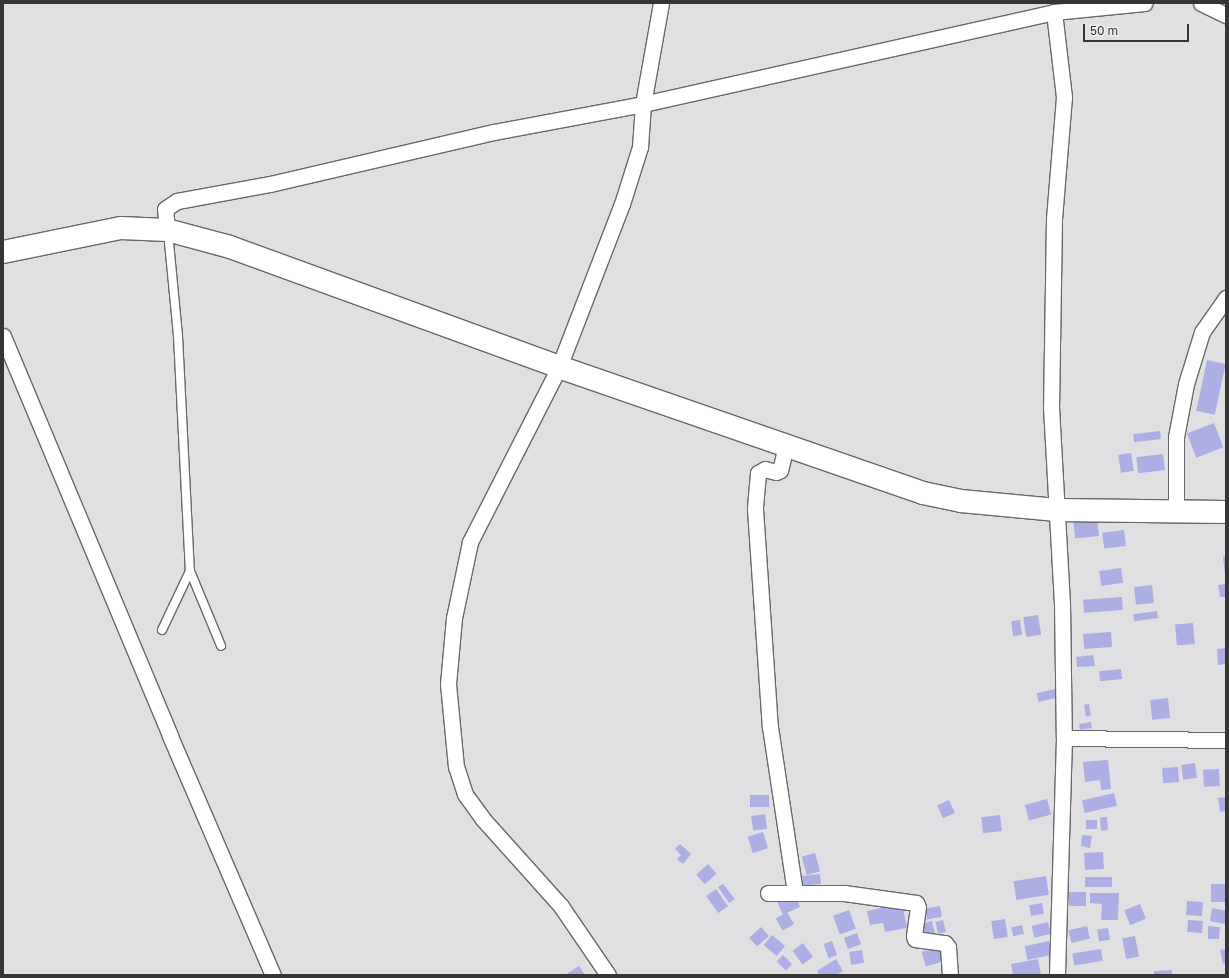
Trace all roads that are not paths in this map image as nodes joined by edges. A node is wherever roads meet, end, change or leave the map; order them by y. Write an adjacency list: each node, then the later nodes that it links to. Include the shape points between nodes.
1 (661, 3): 6 (street)
2 (1145, 3): 4 (street)
3 (1201, 3): 5 (street)
4 (1054, 12): 6 (street); 14 (street, via 1064,96 1053,235 1051,406)
5 (1226, 15)
6 (643, 104): 7 (street, via 494,132 270,184 177,201 165,209); 11 (street, via 640,147 622,204)
7 (167, 230): 8 (main road, via 121,228); 11 (main road, via 230,247); 16 (lane, via 178,336)
8 (3, 252)
9 (1226, 298): 13 (street, via 1202,332 1181,404 1175,461)
10 (3, 336): 23 (street)
11 (560, 367): 12 (main road); 24 (street, via 470,542 454,618 448,684 450,725 456,767 465,794 483,819 561,906)
12 (786, 445): 14 (main road, via 923,493 961,501); 21 (street, via 780,471 765,469 758,473 755,509 770,727)
13 (1176, 509): 14 (main road); 15 (main road)
14 (1057, 510): 19 (street, via 1062,603)
15 (1226, 512)
16 (190, 571): 17 (lane); 18 (lane)
17 (162, 630)
18 (221, 646)
19 (1064, 738): 20 (street); 26 (street)
20 (1226, 740)
21 (795, 892): 22 (street); 25 (street, via 844,893 916,903 918,907 915,939 945,942 948,947)
22 (768, 893)
23 (273, 975)
24 (608, 975)
25 (950, 975)
26 (1057, 975)

